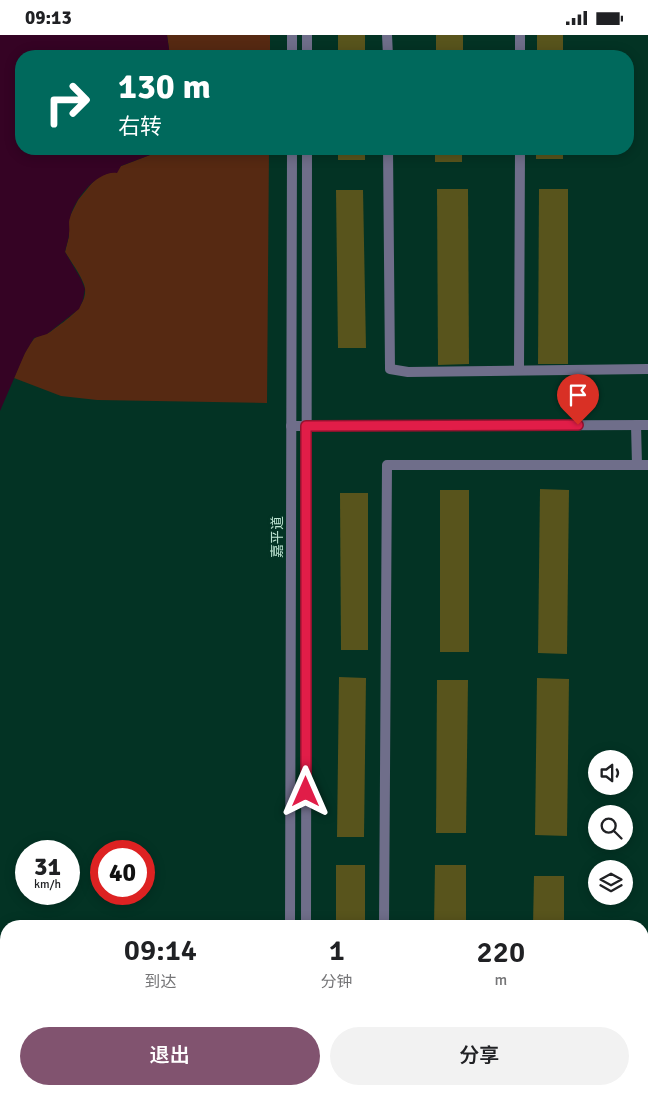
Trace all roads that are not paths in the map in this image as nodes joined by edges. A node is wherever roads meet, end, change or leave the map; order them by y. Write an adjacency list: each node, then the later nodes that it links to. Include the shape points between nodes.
1 (292, 35): 5 (street)
2 (307, 35): 6 (street)
3 (387, 35): 7 (street)
4 (520, 35): 8 (street)
5 (292, 50)
6 (307, 50)
7 (388, 50)
8 (520, 50)
9 (292, 155): 17 (street, 嘉平道)
10 (307, 155): 18 (street)
11 (388, 155): 14 (street, via 390,369 408,372)
12 (520, 155): 14 (street)
13 (648, 369): 14 (street)
14 (520, 371)
15 (636, 425): 16 (street); 18 (street); 19 (street)
16 (648, 425)
17 (291, 426): 18 (street); 21 (street, 嘉平道)
18 (306, 426): 22 (street)
19 (637, 465): 20 (street); 23 (street, via 387,465)
20 (648, 465)
21 (290, 920)
22 (306, 920)
23 (384, 920)

